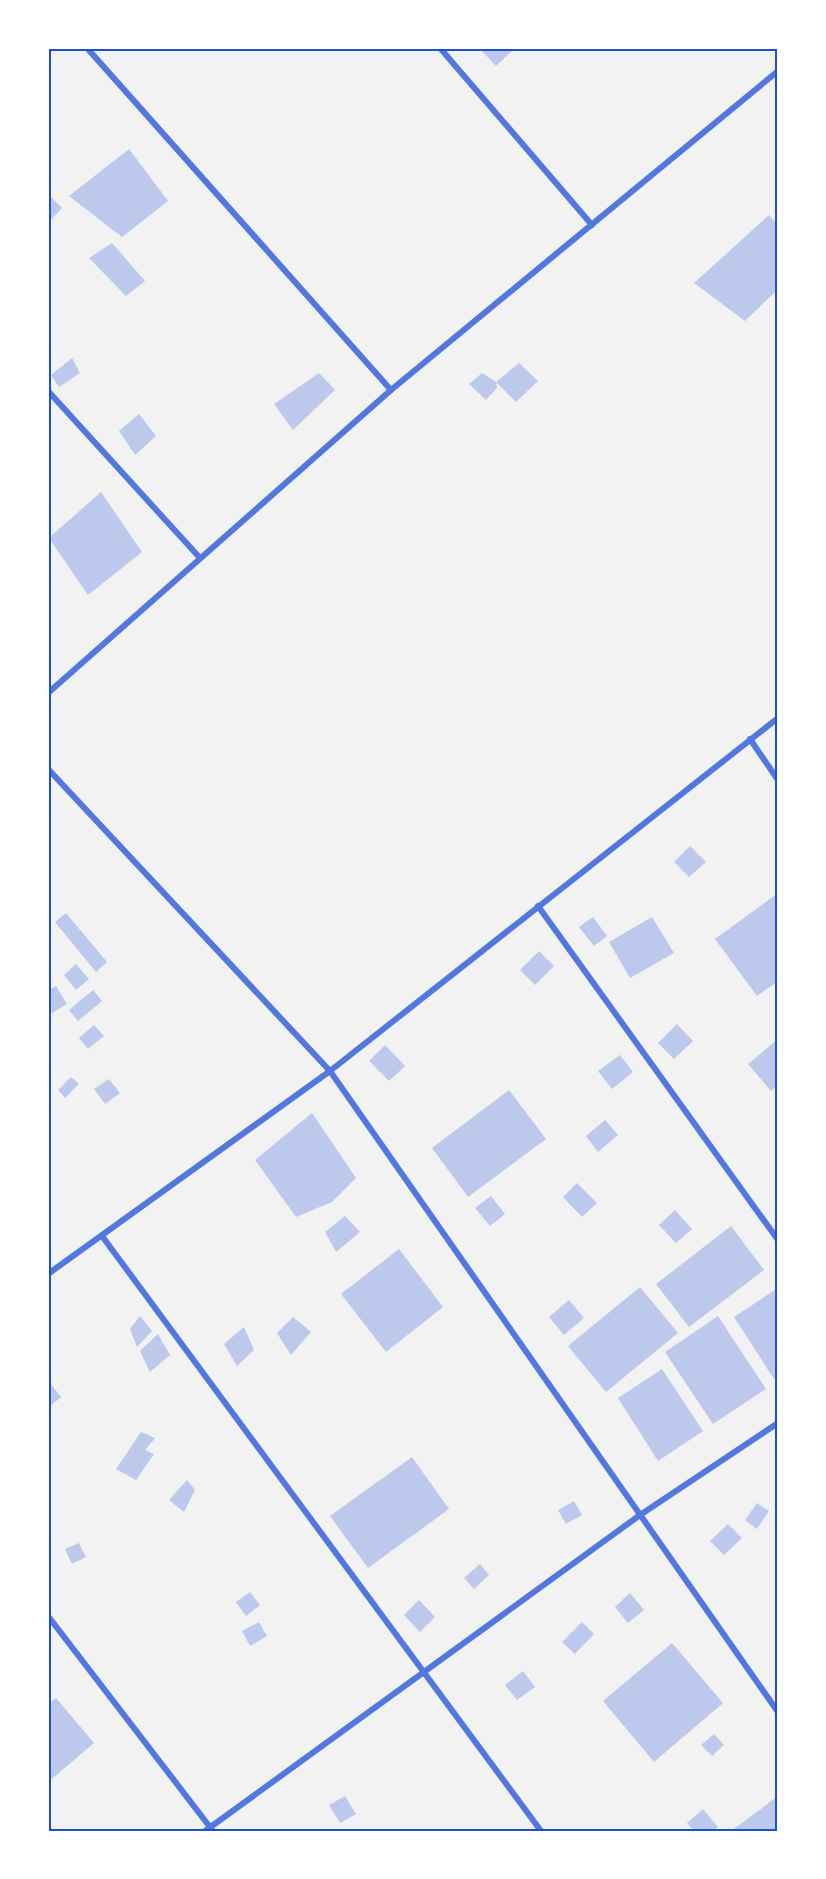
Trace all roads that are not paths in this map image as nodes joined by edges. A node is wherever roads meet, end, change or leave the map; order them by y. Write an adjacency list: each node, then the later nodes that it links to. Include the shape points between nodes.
1 (87, 48): 5 (street)
2 (440, 48): 4 (street)
3 (778, 71): 4 (street)
4 (591, 225): 5 (street)
5 (391, 390): 7 (street)
6 (48, 391): 7 (street)
7 (200, 558): 8 (street)
8 (48, 693)
9 (778, 718): 10 (street)
10 (750, 739): 12 (street); 13 (street)
11 (48, 769): 14 (street)
12 (778, 780)
13 (538, 906): 14 (street); 16 (street)
14 (330, 1071): 15 (street); 19 (street)
15 (102, 1236): 17 (street); 21 (street)
16 (778, 1240)
17 (48, 1274)
18 (778, 1423): 19 (street)
19 (640, 1515): 21 (street); 22 (street)
20 (48, 1616): 23 (street)
21 (422, 1673): 23 (street); 24 (street)
22 (778, 1712)
23 (210, 1830)
24 (541, 1831)

